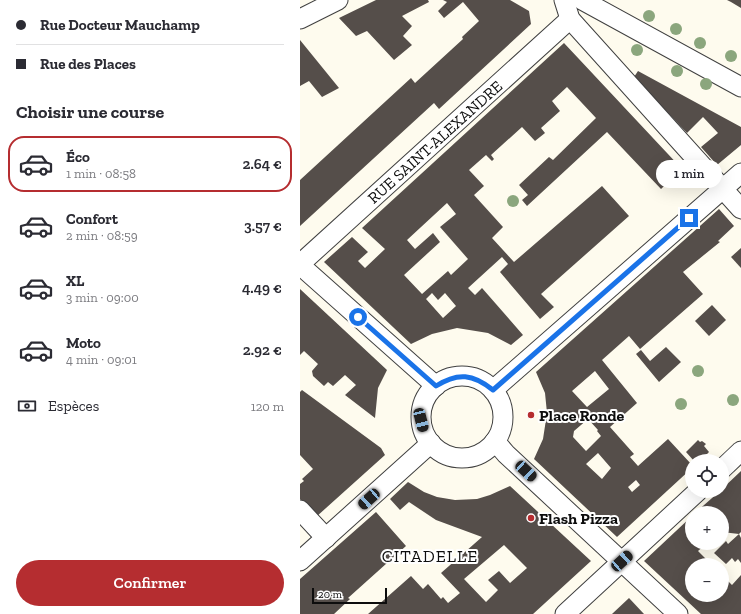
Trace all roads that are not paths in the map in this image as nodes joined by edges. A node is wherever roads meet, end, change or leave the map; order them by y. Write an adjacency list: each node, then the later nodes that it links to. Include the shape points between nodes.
1 (338, 0): 4 (street)
2 (564, 0): 5 (street)
3 (582, 0): 6 (street)
4 (300, 19)
5 (570, 19): 8 (street); 10 (street, RUE SAINT-ALEXANDRE)
6 (741, 87)
7 (741, 173): 8 (street)
8 (723, 189): 9 (street); 12 (street)
9 (741, 209)
10 (300, 264): 11 (street)
11 (436, 386): 12 (street, via 447,379 466,376 484,382); 14 (street, via 428,395 421,420 424,432)
12 (493, 390): 13 (street, via 501,402 503,415 502,429)
13 (495, 442): 14 (street, via 476,456 463,458 440,452); 21 (street)
14 (431, 443): 19 (street)
15 (741, 451): 16 (street)
16 (729, 462)
17 (690, 498): 21 (street)
18 (300, 510): 19 (street)
19 (326, 538): 20 (street)
20 (300, 561)
21 (622, 561): 22 (street); 23 (street)
22 (565, 614)
23 (678, 614)

